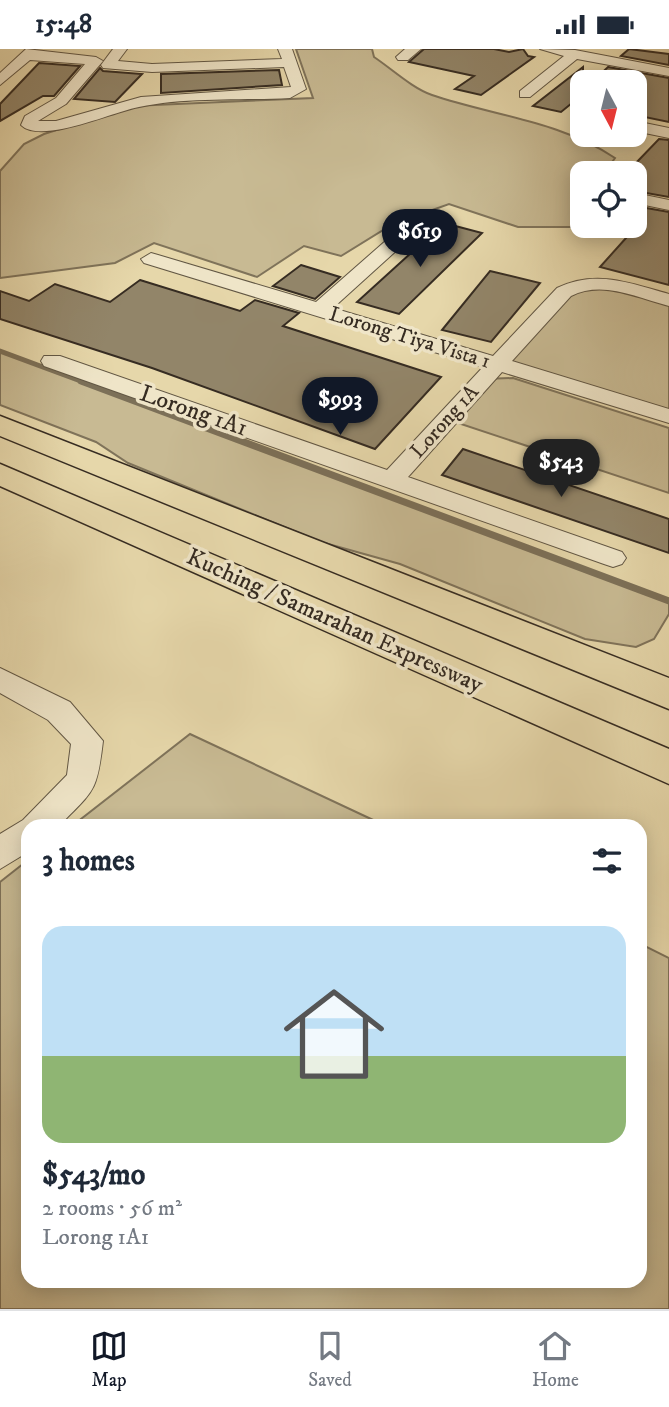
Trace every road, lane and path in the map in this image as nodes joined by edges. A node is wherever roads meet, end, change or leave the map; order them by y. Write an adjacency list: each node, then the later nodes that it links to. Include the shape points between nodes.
1 (120, 49): 6 (street, via 108,65 152,68)
2 (547, 49): 4 (street)
3 (30, 52): 5 (street); 6 (street, via 96,61 61,101 30,119 29,125 40,128 141,101 290,94 299,89); 8 (street)
4 (575, 54): 7 (street); 9 (street)
5 (92, 55)
6 (287, 56)
7 (669, 72)
8 (0, 81)
9 (525, 94)
10 (648, 129): 11 (street)
11 (669, 133)
12 (647, 200): 13 (street)
13 (669, 205)
14 (412, 227): 17 (street)
15 (151, 259): 17 (street, Lorong Tiya Vista 1)
16 (669, 300): 19 (street, Lorong 1A, via 597,282 574,285)
17 (319, 310): 19 (street, Lorong Tiya Vista 1)
18 (52, 361): 25 (street, Lorong 1A1)
19 (497, 364): 21 (street, Lorong Tiya Vista 1); 25 (street, Lorong 1A)
20 (0, 412): 23 (highway, via 96,450 112,461)
21 (669, 416)
22 (0, 425): 23 (highway, Kuching / Samarahan Expressway)
23 (116, 472): 28 (highway, Kuching / Samarahan Expressway)
24 (0, 474): 29 (highway, Kuching / Samarahan Expressway)
25 (392, 479): 26 (street, Lorong 1A1)
26 (614, 558)
27 (0, 679): 30 (street, via 59,711 87,741 82,781)
28 (669, 694)
29 (669, 767)
30 (44, 819)
31 (21, 838): 32 (street)
32 (0, 854)

